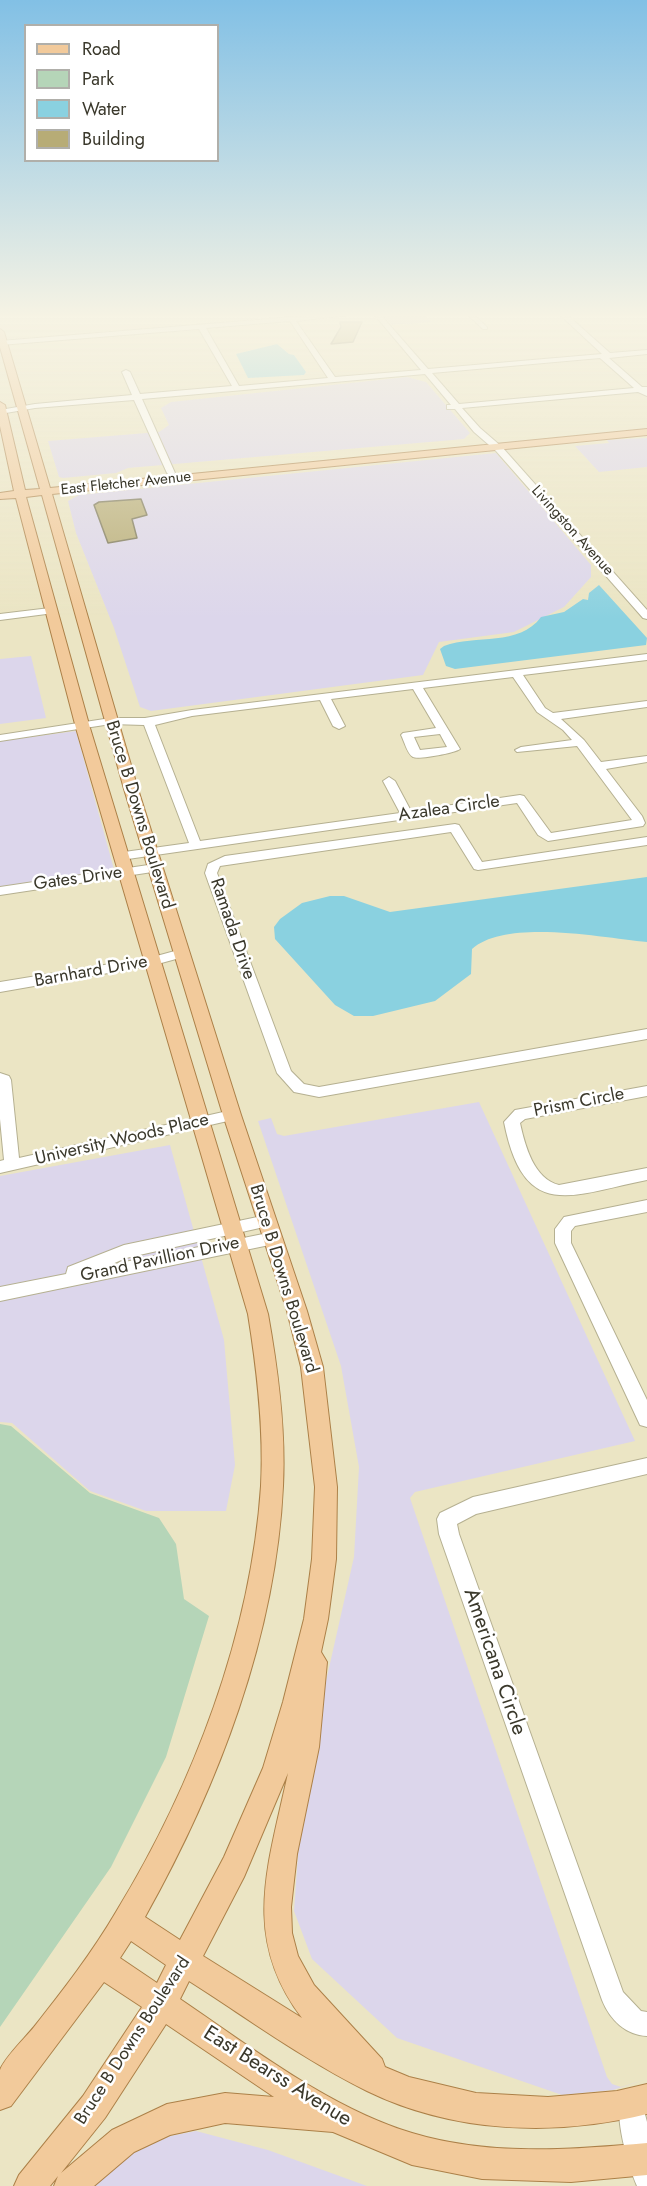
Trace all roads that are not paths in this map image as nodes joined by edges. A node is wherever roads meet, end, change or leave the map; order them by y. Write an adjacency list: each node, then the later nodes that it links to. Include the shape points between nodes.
1 (2, 415): 13 (main road, Bruce B Downs Boulevard)
2 (25, 415): 12 (main road, Bruce B Downs Boulevard)
3 (145, 415): 9 (street)
4 (465, 415): 7 (street, Livingston Avenue)
5 (647, 427): 7 (main road, East Fletcher Avenue)
6 (647, 432): 7 (main road, East Fletcher Avenue)
7 (493, 445): 8 (main road, East Fletcher Avenue); 10 (main road, East Fletcher Avenue); 15 (street, Livingston Avenue)
8 (296, 461): 9 (main road, East Fletcher Avenue); 10 (main road)
9 (171, 473): 12 (main road, East Fletcher Avenue)
10 (222, 474): 12 (main road, East Fletcher Avenue)
11 (0, 489): 13 (main road, East Fletcher Avenue)
12 (44, 489): 13 (main road, East Fletcher Avenue); 19 (main road, Bruce B Downs Boulevard)
13 (21, 491): 14 (main road, East Fletcher Avenue); 17 (main road, Bruce B Downs Boulevard)
14 (0, 496)
15 (647, 616)
16 (0, 617): 17 (street)
17 (52, 617): 19 (main road, Bruce B Downs Boulevard)
18 (647, 657): 20 (street)
19 (79, 661): 26 (main road, Bruce B Downs Boulevard, via 97,678); 29 (main road, Bruce B Downs Boulevard)
20 (517, 674): 21 (street); 25 (street, via 541,710)
21 (416, 685): 22 (street); 32 (street)
22 (324, 697): 24 (street); 30 (street)
23 (647, 704): 25 (street)
24 (200, 713): 27 (street); 28 (street)
25 (551, 717): 35 (street)
26 (110, 718): 27 (street); 29 (street); 43 (main road, Bruce B Downs Boulevard)
27 (148, 721): 28 (street); 33 (street)
28 (166, 722): 33 (street)
29 (82, 723): 31 (street); 34 (street); 44 (main road, Bruce B Downs Boulevard)
30 (339, 726)
31 (0, 729)
32 (443, 730)
33 (154, 733): 42 (street)
34 (0, 738)
35 (580, 742): 36 (street); 38 (street)
36 (521, 750)
37 (647, 759): 38 (street)
38 (600, 766): 40 (street, Azalea Circle, via 639,823 548,837 520,799)
39 (389, 781): 40 (street)
40 (407, 815): 42 (street, Azalea Circle)
41 (647, 841): 51 (street, Ramada Drive, via 478,866 455,828 225,860 214,864 211,873 284,1073 299,1088 319,1092)
42 (196, 846): 43 (street, Azalea Circle)
43 (151, 852): 44 (street, Azalea Circle); 45 (main road, Bruce B Downs Boulevard)
44 (121, 856): 46 (main road, Bruce B Downs Boulevard)
45 (155, 868): 46 (street, Gates Drive); 48 (main road, Bruce B Downs Boulevard)
46 (125, 872): 47 (street, Gates Drive); 49 (main road, Bruce B Downs Boulevard)
47 (0, 891)
48 (182, 953): 49 (street, Barnhard Drive); 54 (main road, Bruce B Downs Boulevard)
49 (154, 961): 50 (street, Barnhard Drive); 55 (main road, Bruce B Downs Boulevard)
50 (0, 987)
51 (647, 1034)
52 (0, 1078): 56 (street, University Woods Place, via 4,1080)
53 (647, 1091): 57 (street, Prism Circle, via 520,1114 512,1122 536,1180 547,1188 559,1191)
54 (232, 1115): 55 (street, University Woods Place); 59 (main road, Bruce B Downs Boulevard)
55 (199, 1122): 56 (street, University Woods Place, via 51,1159); 60 (main road, Bruce B Downs Boulevard)
56 (6, 1166)
57 (647, 1174)
58 (647, 1206): 62 (street, via 570,1221 563,1230 563,1244)
59 (270, 1230): 60 (street, Grand Pavillion Drive); 64 (main road, Bruce B Downs Boulevard, via 312,1367 320,1420 326,1487 324,1559)
60 (234, 1236): 61 (street, Grand Pavillion Drive); 65 (main road, Bruce B Downs Boulevard, via 258,1314 268,1374 272,1487 265,1541 253,1609 207,1756 176,1828)
61 (0, 1294)
62 (647, 1419)
63 (647, 1466): 69 (street, Americana Circle, via 473,1506 447,1519 449,1534 614,2000 635,2024)
64 (316, 1619): 67 (main road, Bruce B Downs Boulevard, via 276,1770 234,1867); 70 (main road, via 312,1708 302,1774 277,1878 281,1950 295,1982 318,2014)
65 (127, 1921): 66 (main road, Bruce B Downs Boulevard); 67 (main road)
66 (101, 1962): 68 (main road, East Bearss Avenue); 71 (main road, Bruce B Downs Boulevard)
67 (185, 1963): 68 (main road, Bruce B Downs Boulevard); 70 (main road)
68 (162, 2003): 73 (main road, East Bearss Avenue); 75 (main road, Bruce B Downs Boulevard, via 94,2107)
69 (647, 2024)
70 (382, 2082): 72 (main road, via 447,2103 494,2111 542,2112)
71 (0, 2095)
72 (639, 2102): 74 (street)
73 (336, 2118): 74 (main road, East Bearss Avenue, via 412,2149 482,2163); 76 (main road, via 225,2108 167,2120 123,2141)
74 (645, 2167)
75 (30, 2186)
76 (70, 2186)

